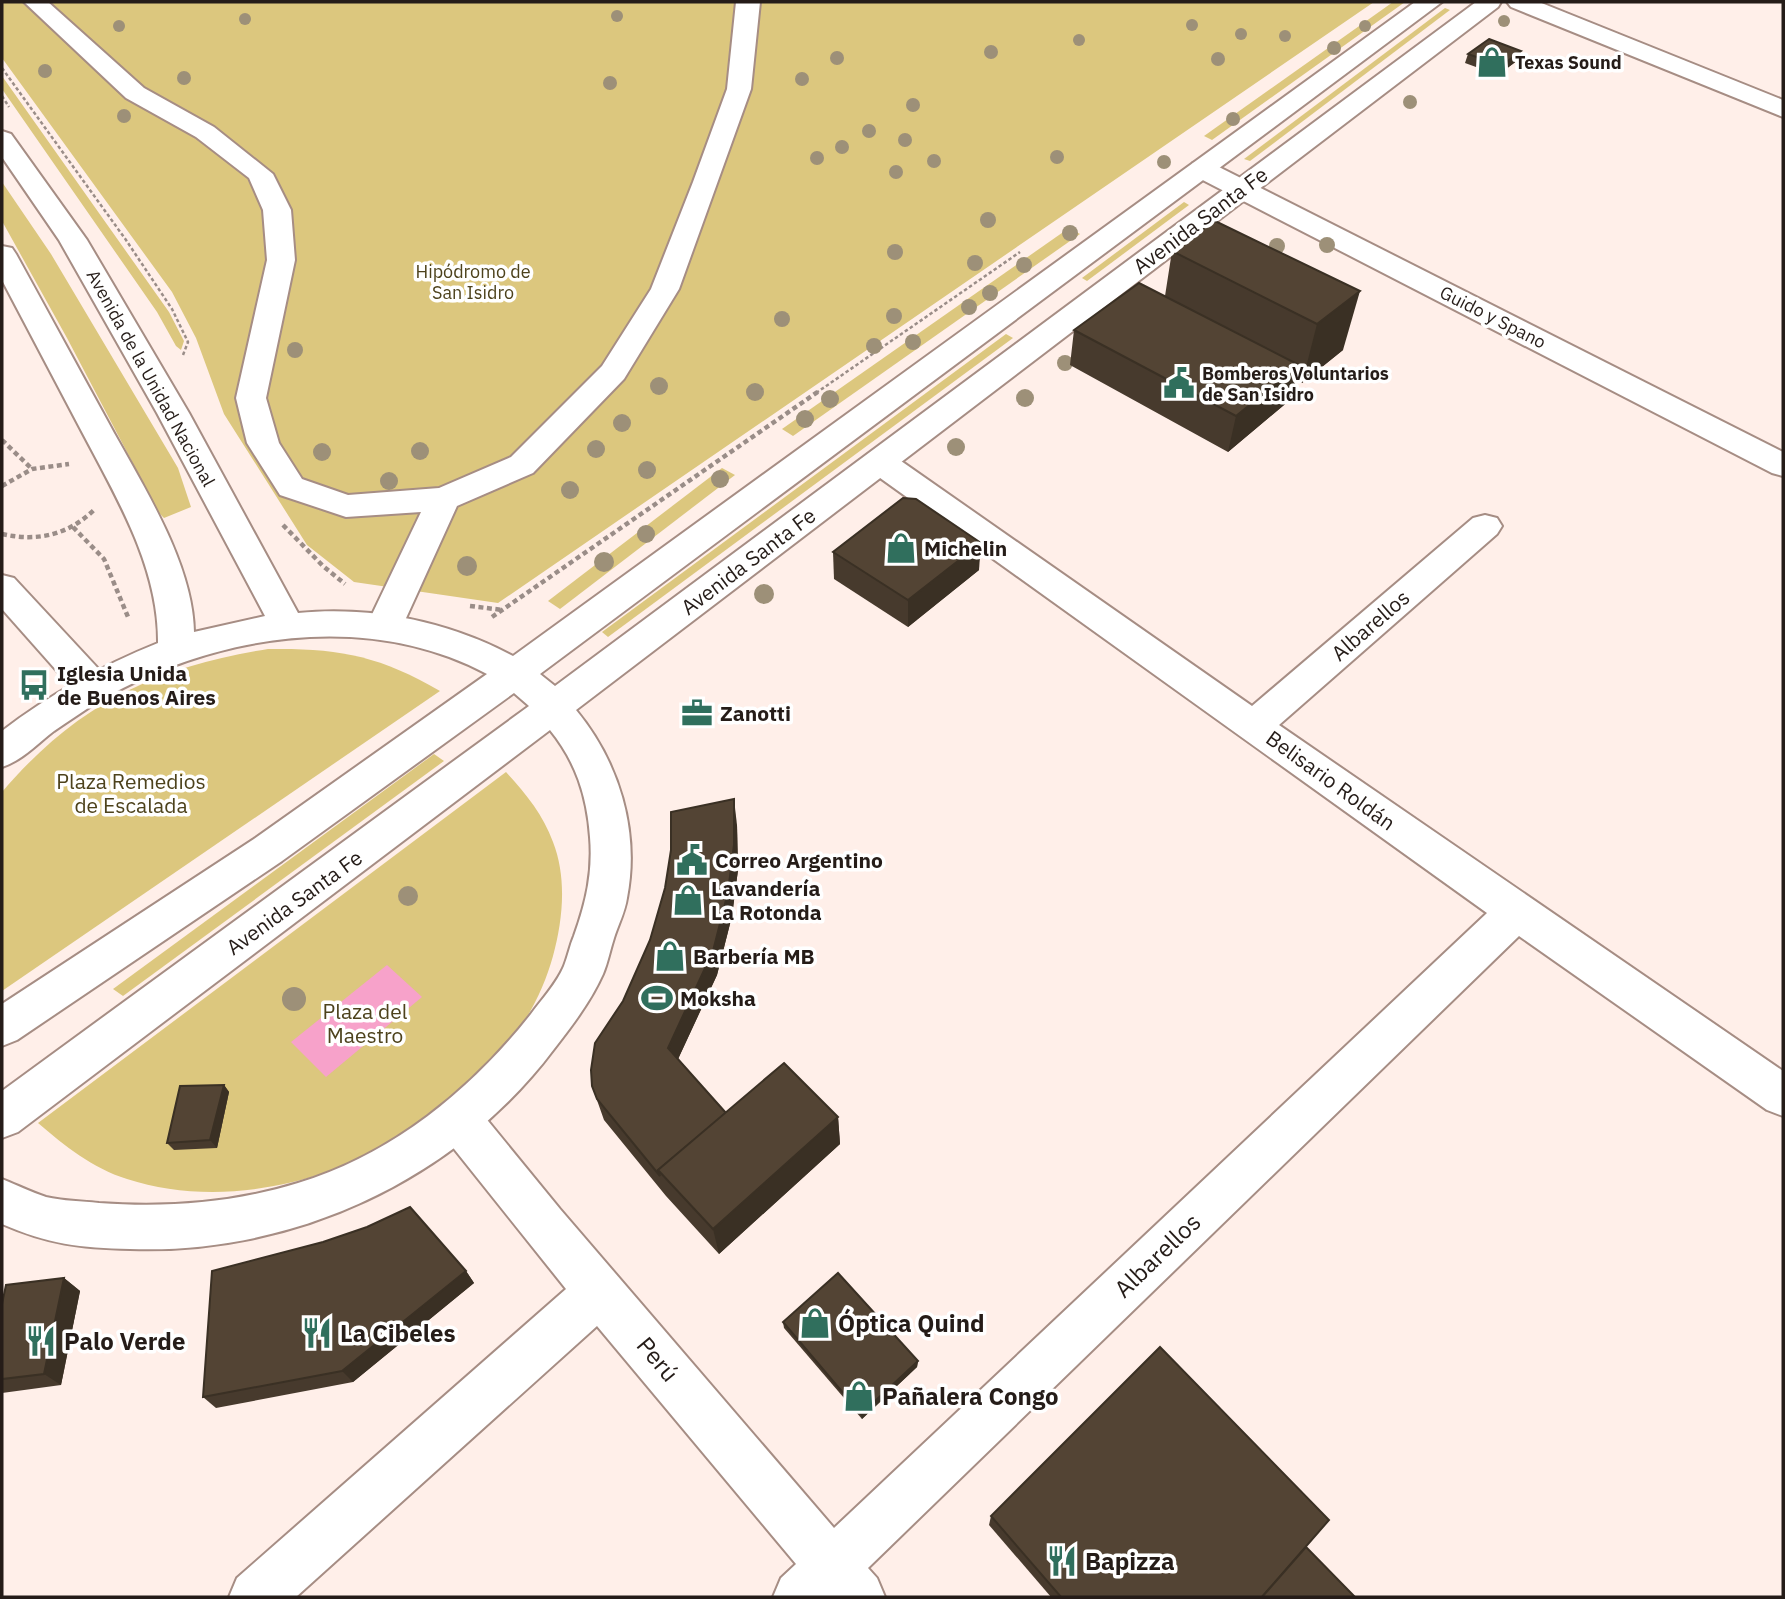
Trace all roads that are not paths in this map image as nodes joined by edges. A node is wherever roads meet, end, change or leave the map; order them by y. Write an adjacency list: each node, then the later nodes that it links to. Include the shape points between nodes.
1 (35, 2): 15 (main road, via 135,93 205,132 260,174 277,209 281,260 251,398 263,443 291,487 346,506)
2 (748, 2): 15 (main road, via 739,89 665,289 613,372 522,465)
3 (1430, 2): 8 (main road, Avenida Santa Fe)
4 (1490, 2): 9 (main road, Avenida Santa Fe)
5 (1519, 2): 6 (main road)
6 (1783, 109)
7 (2, 139): 18 (main road, Avenida de la Unidad Nacional, via 73,240)
8 (1202, 169): 9 (main road, Guido y Spano); 11 (main road, Avenida Santa Fe)
9 (1242, 189): 12 (main road, Avenida Santa Fe); 14 (main road, Guido y Spano)
10 (2, 254): 20 (main road, via 154,544 169,583)
11 (1027, 298): 12 (main road); 21 (main road, Avenida Santa Fe)
12 (1069, 319): 13 (main road, Avenida Santa Fe)
13 (880, 462): 23 (main road, Avenida Santa Fe); 24 (main road, Belisario Roldán)
14 (1783, 465)
15 (444, 499): 19 (main road)
16 (1485, 526): 24 (main road, Albarellos)
17 (2, 587): 22 (main road)
18 (288, 626): 19 (main road, via 337,623); 20 (main road)
19 (384, 627): 21 (main road, via 450,642)
20 (176, 650): 22 (main road)
21 (515, 673): 23 (main road); 27 (main road, Avenida Santa Fe, via 268,850)
22 (93, 687): 25 (main road)
23 (555, 707): 29 (main road, Avenida Santa Fe); 30 (main road, via 591,760 610,824 608,897 582,974 532,1050)
24 (1254, 725): 26 (main road, Belisario Roldán)
25 (2, 752)
26 (1515, 913): 28 (main road, Belisario Roldán); 33 (main road, Albarellos)
27 (2, 1027)
28 (1783, 1096)
29 (2, 1117)
30 (460, 1120): 31 (main road, via 390,1166 313,1201 230,1224 149,1231 48,1220); 32 (main road, Perú)
31 (2, 1201)
32 (600, 1290): 33 (main road, Perú); 34 (main road)
33 (830, 1587)
34 (256, 1597)

